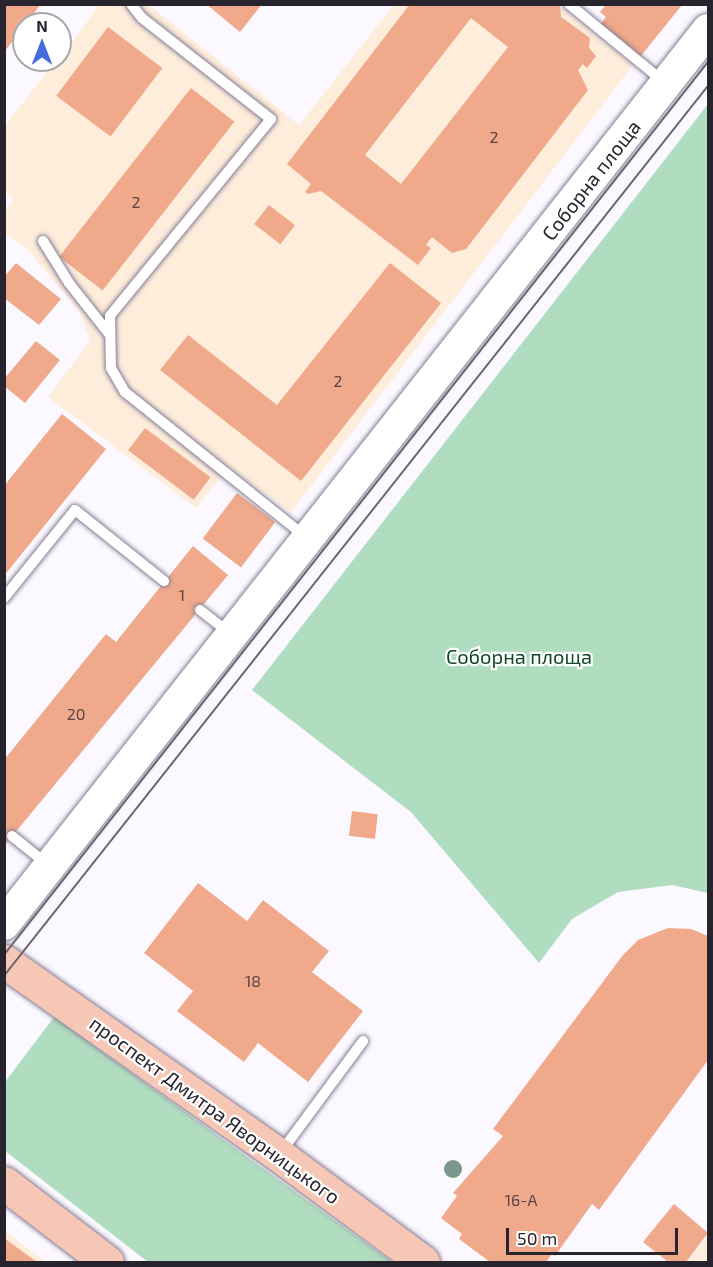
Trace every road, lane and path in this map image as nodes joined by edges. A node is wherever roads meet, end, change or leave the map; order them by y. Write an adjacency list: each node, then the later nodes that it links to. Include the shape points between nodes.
1 (131, 4): 6 (lane, via 142,18 271,119 110,316)
2 (569, 4): 4 (lane)
3 (708, 30): 4 (main road, Соборна площа)
4 (666, 84): 7 (main road, Соборна площа)
5 (43, 241): 6 (lane, via 69,283)
6 (110, 335): 7 (lane, via 111,368 125,392)
7 (309, 538): 11 (main road, Соборна площа)
8 (164, 581): 9 (lane, via 75,510)
9 (4, 598)
10 (200, 610): 11 (lane)
11 (232, 635): 13 (main road, Соборна площа)
12 (12, 836): 13 (lane)
13 (49, 865): 14 (main road, Соборна площа)
14 (4, 924)
15 (4, 961): 17 (main road, проспект Дмитра Яворницького)
16 (363, 1041): 17 (lane)
17 (279, 1155): 20 (main road, проспект Дмитра Яворницького)
18 (4, 1183): 19 (main road)
19 (106, 1263)
20 (423, 1263)

